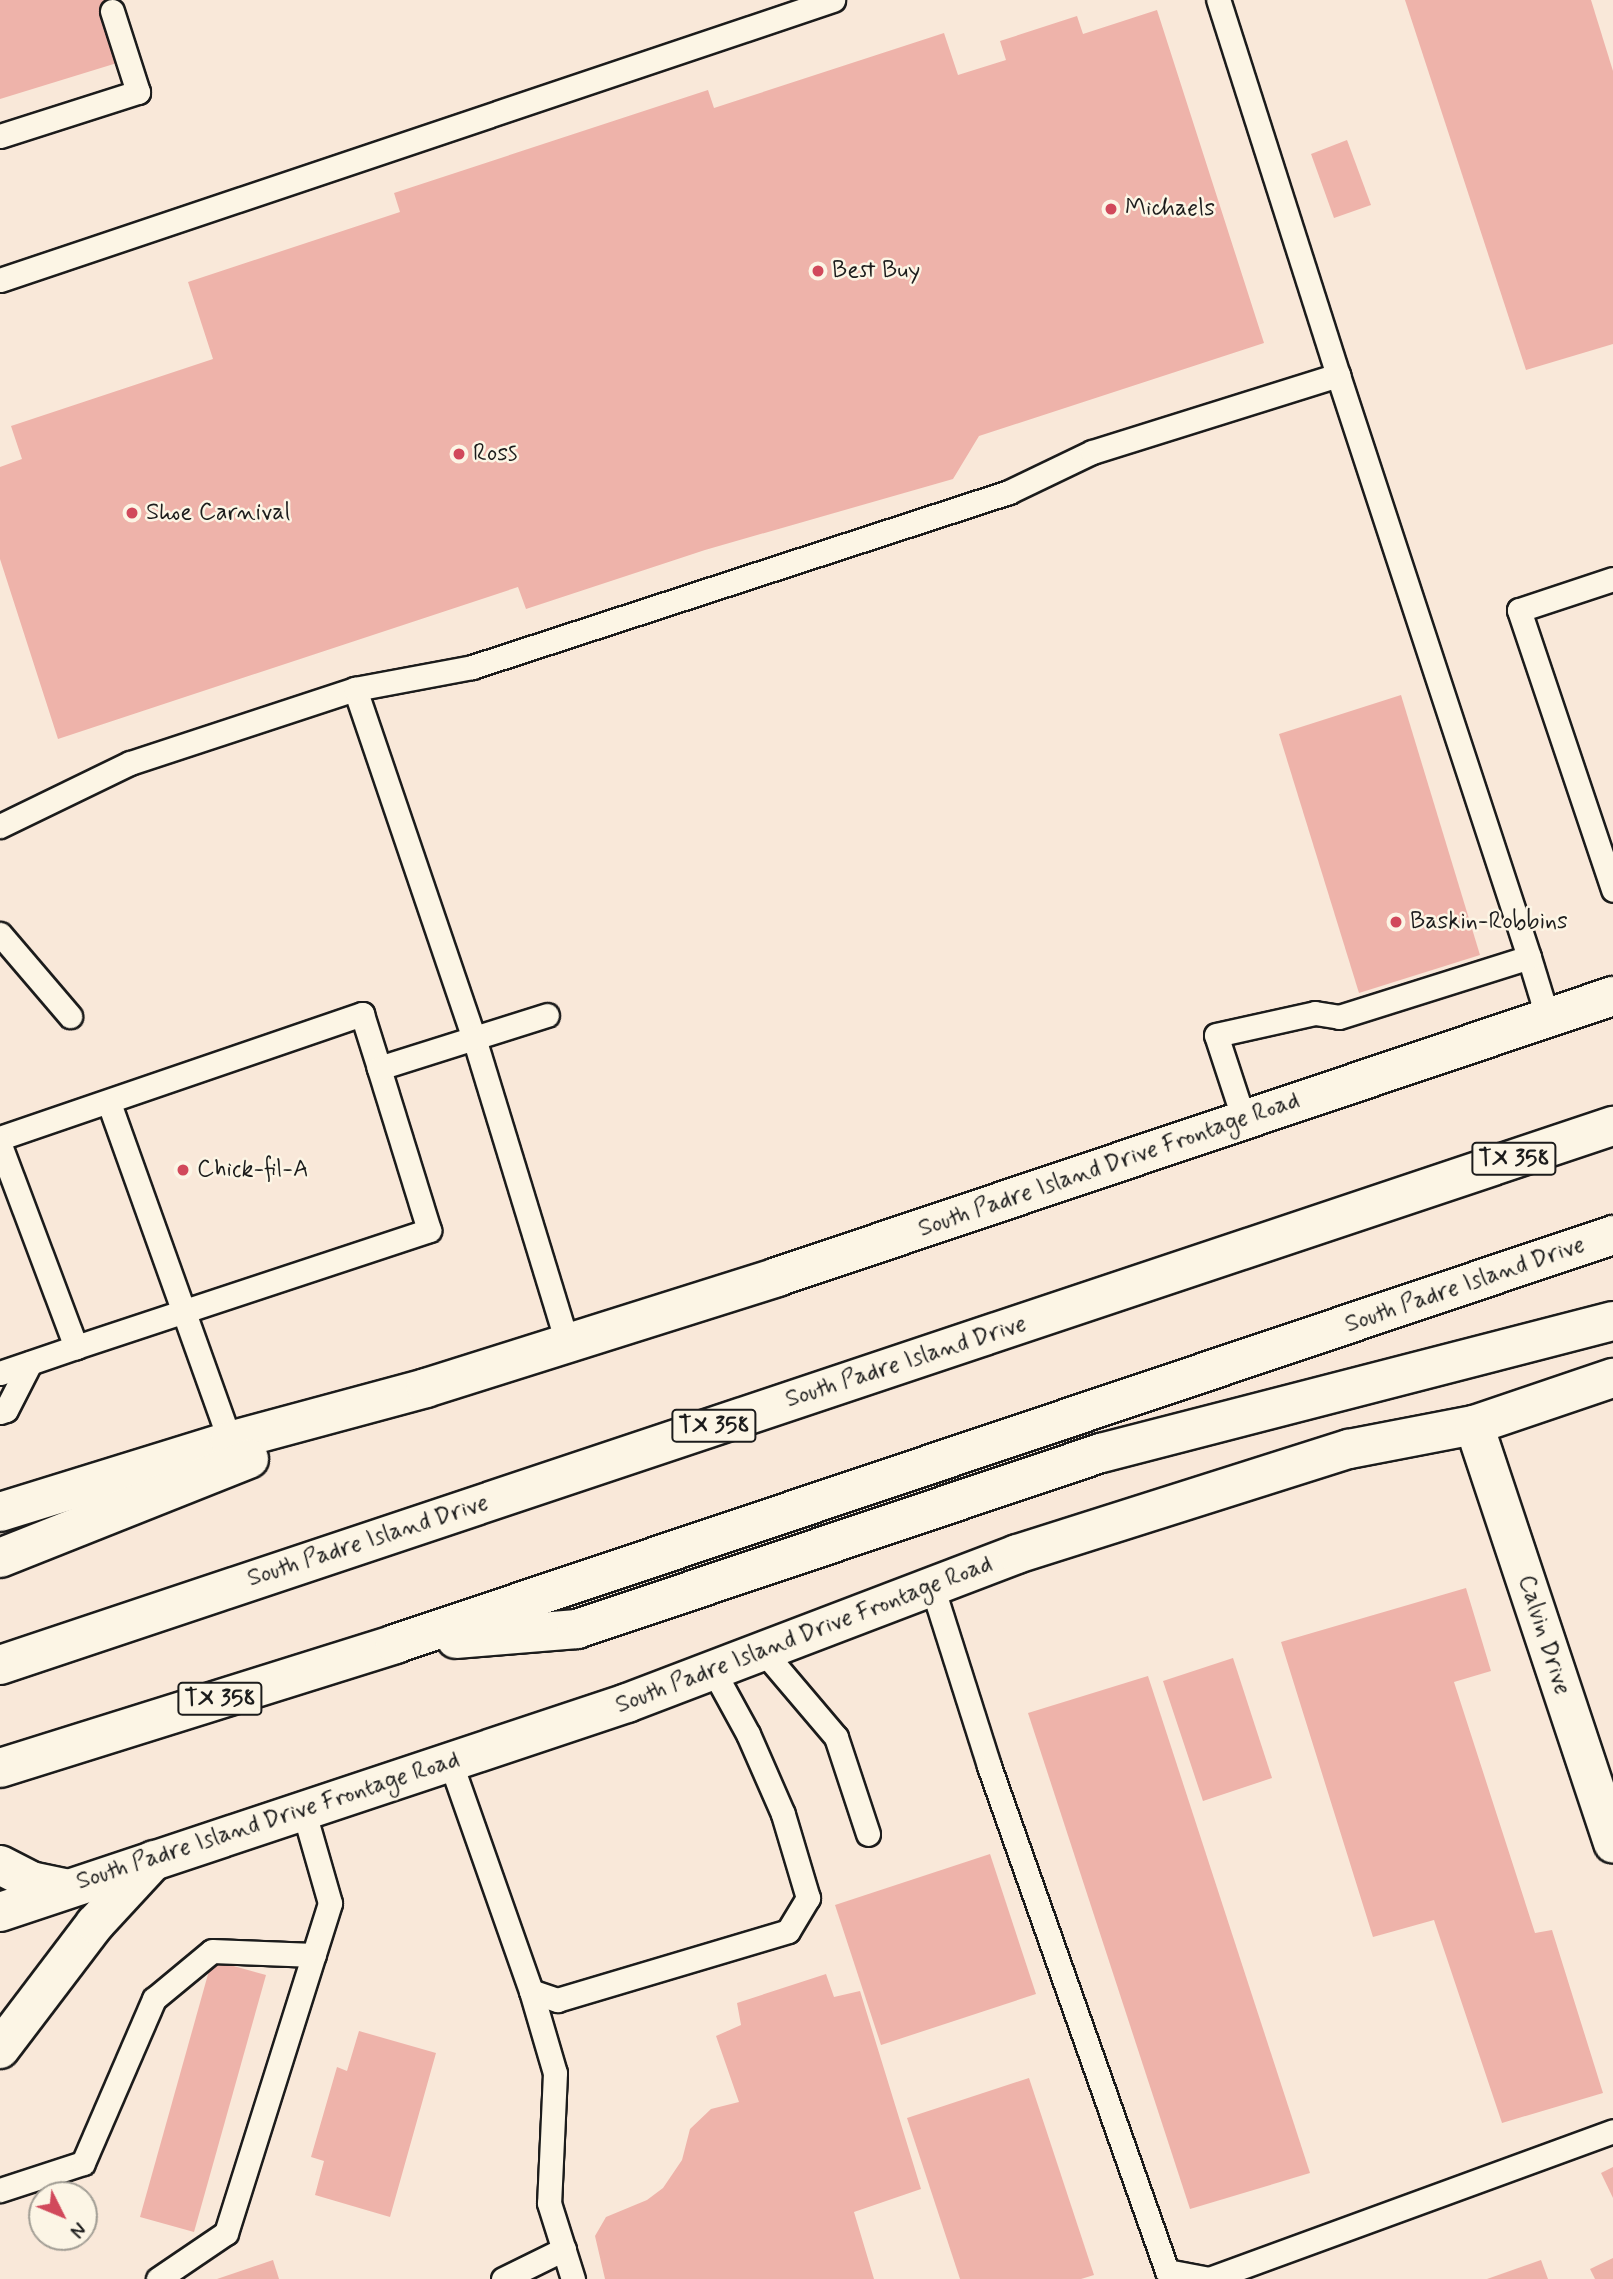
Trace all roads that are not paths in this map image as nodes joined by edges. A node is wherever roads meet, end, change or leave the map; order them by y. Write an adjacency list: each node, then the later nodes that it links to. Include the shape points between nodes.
1 (833, 0): 5 (lane)
2 (1218, 0): 6 (lane)
3 (112, 11): 4 (lane, via 138,92)
4 (0, 136)
5 (0, 280)
6 (1338, 375): 8 (lane, via 1092,452 1009,492 472,667); 12 (lane)
7 (1613, 579): 10 (lane, via 1519,610)
8 (355, 689): 9 (lane, via 130,763); 17 (lane)
9 (0, 826)
10 (1613, 890)
11 (0, 933): 15 (lane)
12 (1529, 957): 16 (lane); 20 (lane, via 1339,1017 1315,1013 1216,1035)
13 (1613, 996): 16 (main road, South Padre Island Drive Frontage Road)
14 (547, 1015): 17 (lane)
15 (70, 1016)
16 (1548, 1019): 20 (main road, South Padre Island Drive Frontage Road)
17 (474, 1038): 18 (lane); 27 (lane)
18 (379, 1068): 19 (lane, via 362,1014); 25 (lane, via 429,1230)
19 (109, 1103): 22 (lane); 25 (lane)
20 (1244, 1120): 27 (main road, South Padre Island Drive Frontage Road)
21 (1612, 1126): 41 (main road, South Padre Island Drive / TX 358)
22 (0, 1138)
23 (0, 1145): 28 (lane)
24 (1613, 1235): 39 (main road, South Padre Island Drive / TX 358)
25 (183, 1313): 28 (lane); 35 (lane)
26 (1613, 1321): 39 (main road, via 1101,1453 577,1629)
27 (567, 1343): 32 (main road, South Padre Island Drive Frontage Road)
28 (76, 1347): 29 (lane)
29 (30, 1363): 30 (lane); 33 (lane, via 6,1410)
30 (0, 1373)
31 (1613, 1378): 34 (main road, South Padre Island Drive Frontage Road)
32 (426, 1388): 35 (main road, South Padre Island Drive Frontage Road); 37 (main road)
33 (0, 1412)
34 (1474, 1425): 38 (main road, South Padre Island Drive Frontage Road, via 1349,1449 1017,1554); 47 (main road, Calvin Drive)
35 (230, 1441): 36 (main road, South Padre Island Drive Frontage Road)
36 (0, 1512)
37 (0, 1558)
38 (932, 1586): 40 (main road, South Padre Island Drive Frontage Road); 55 (lane, via 989,1766 1167,2271 1209,2279)
39 (395, 1644): 44 (main road, South Padre Island Drive / TX 358)
40 (763, 1651): 42 (main road, South Padre Island Drive Frontage Road); 46 (lane, via 836,1737)
41 (4, 1663)
42 (713, 1670): 43 (main road, South Padre Island Drive Frontage Road); 53 (lane, via 783,1814 808,1898 788,1931 557,2000)
43 (450, 1761): 45 (main road, South Padre Island Drive Frontage Road); 53 (lane)
44 (0, 1768)
45 (303, 1809): 48 (main road, South Padre Island Drive Frontage Road); 52 (lane, via 330,1903)
46 (868, 1835)
47 (1613, 1844)
48 (156, 1858): 50 (main road, South Padre Island Drive Frontage Road); 54 (main road, via 95,1924)
49 (0, 1865): 50 (main road, via 31,1881)
50 (63, 1888): 51 (main road, South Padre Island Drive Frontage Road)
51 (0, 1912)
52 (314, 1955): 56 (lane, via 212,1951 154,1999 83,2163); 58 (lane, via 226,2232)
53 (531, 1991): 57 (lane, via 555,2073 549,2203)
54 (0, 2049)
55 (1613, 2131)
56 (0, 2190)
57 (564, 2249): 59 (lane); 60 (lane)
58 (158, 2279)
59 (503, 2279)
60 (573, 2279)

